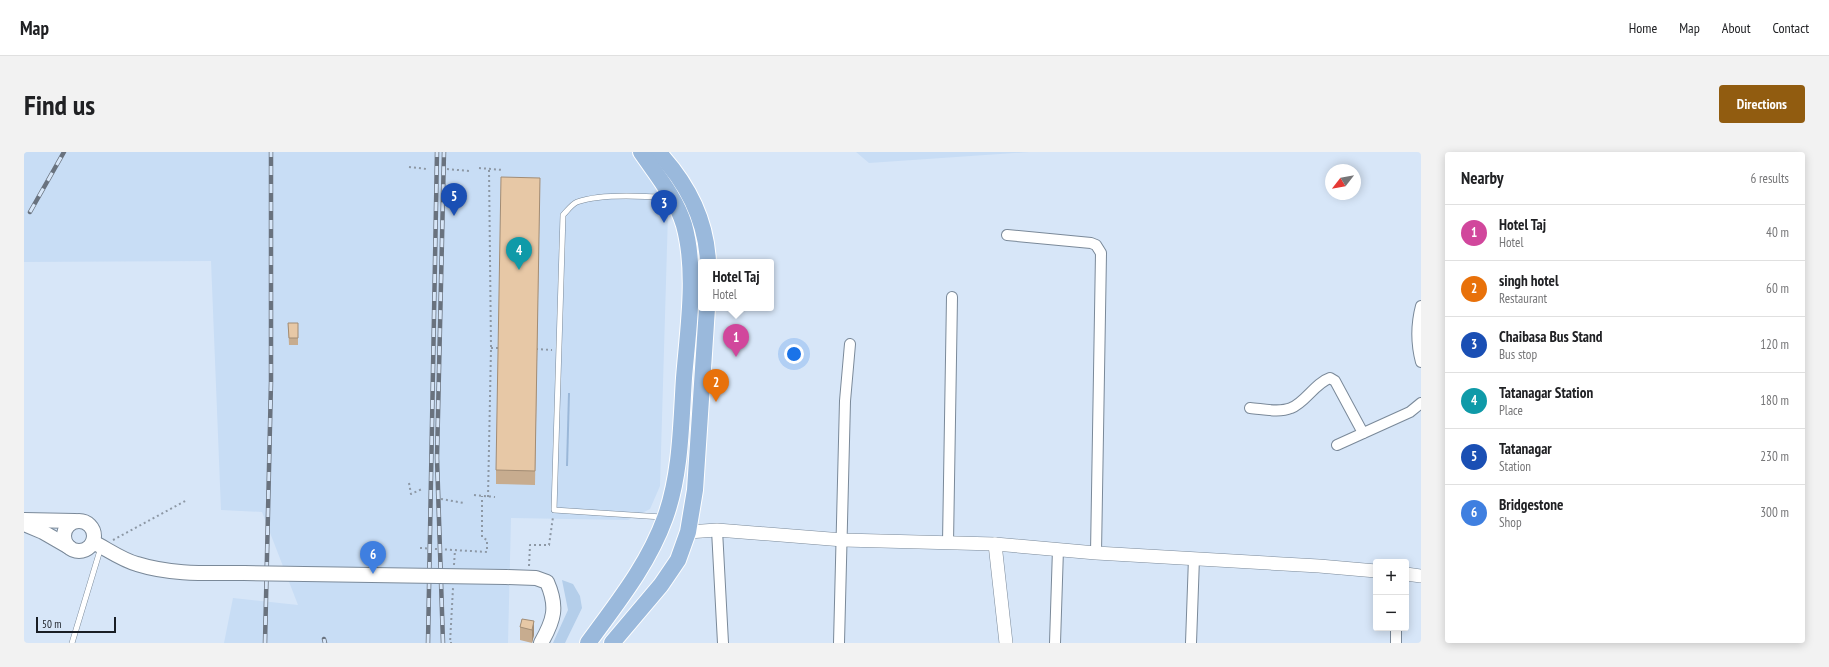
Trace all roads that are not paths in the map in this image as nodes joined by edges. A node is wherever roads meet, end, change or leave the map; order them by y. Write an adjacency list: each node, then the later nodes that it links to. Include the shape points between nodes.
1 (641, 152): 3 (main road)
2 (658, 152): 5 (main road, via 685,186 700,216 707,241)
3 (672, 198): 15 (main road, via 683,224 690,290 675,480); 15 (lane, via 602,198 576,203 563,215 554,510)
4 (1007, 235): 27 (street, via 1091,242 1101,253)
5 (708, 259)
6 (952, 297): 22 (street)
7 (1421, 306): 10 (street, via 1417,331)
8 (707, 311): 20 (main road, via 696,490)
9 (850, 344): 21 (street, via 845,401)
10 (1421, 362)
11 (1421, 403): 13 (street, via 1410,412)
12 (1250, 408): 13 (street, via 1292,408 1310,391 1330,378 1335,381)
13 (1363, 433): 14 (street)
14 (1337, 445)
15 (665, 517): 35 (main road, via 640,571)
16 (24, 520): 17 (main road)
17 (75, 521): 23 (main road, via 80,520 89,524); 25 (main road, via 65,530 64,539)
18 (24, 524): 25 (main road)
19 (717, 530): 20 (street); 21 (street); 37 (street)
20 (688, 532): 36 (main road, via 678,560 661,585)
21 (843, 540): 22 (street); 38 (street)
22 (948, 543): 24 (street)
23 (97, 544): 25 (main road, via 82,550 73,550); 33 (lane); 34 (main road, bridge, via 136,564 167,571 536,578 547,582 554,608)
24 (995, 544): 26 (street); 39 (street)
25 (69, 547)
26 (1058, 549): 27 (street); 40 (street)
27 (1096, 553): 28 (street)
28 (1194, 558): 29 (street); 41 (street)
29 (1373, 571)
30 (1409, 574): 31 (street)
31 (1421, 576)
32 (1396, 631): 42 (street)
33 (72, 643)
34 (541, 643)
35 (588, 643)
36 (612, 643)
37 (723, 643)
38 (839, 643)
39 (1006, 643)
40 (1055, 643)
41 (1191, 643)
42 (1396, 643)

